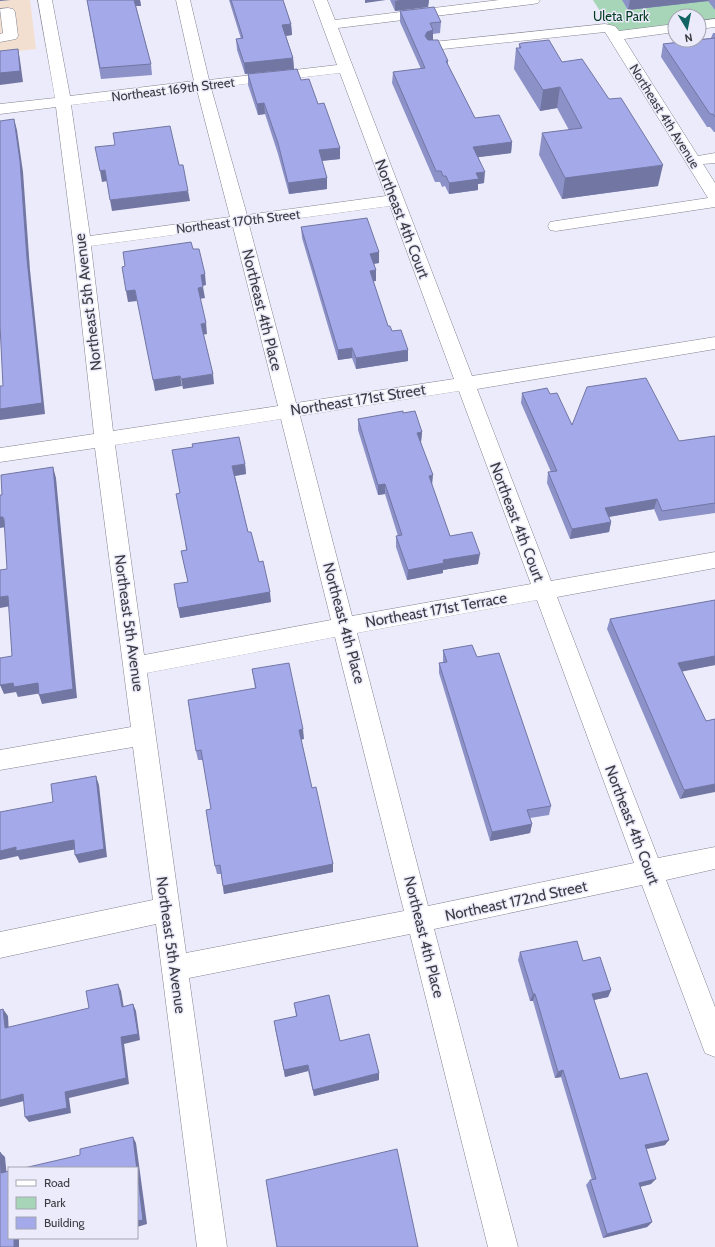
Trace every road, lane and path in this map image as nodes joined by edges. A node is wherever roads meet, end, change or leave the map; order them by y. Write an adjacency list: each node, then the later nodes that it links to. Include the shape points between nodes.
1 (45, 0): 15 (street, Northeast 5th Avenue)
2 (183, 0): 14 (street, Northeast 4th Place)
3 (320, 0): 7 (street, Northeast 4th Court)
4 (533, 0): 5 (street)
5 (503, 4): 7 (street); 10 (street)
6 (0, 13): 11 (street, via 8,12 11,36)
7 (329, 25): 13 (street, Northeast 4th Court)
8 (667, 29): 9 (street)
9 (615, 36): 10 (street, via 605,28); 18 (street, Northeast 4th Avenue)
10 (520, 37): 12 (street)
11 (0, 38)
12 (433, 46)
13 (346, 68): 14 (street, Northeast 169th Street); 20 (street, Northeast 4th Court)
14 (203, 86): 15 (street, Northeast 169th Street); 22 (street, Northeast 4th Place)
15 (63, 102): 16 (street, Northeast 169th Street); 24 (street, Northeast 5th Avenue)
16 (0, 109)
17 (715, 158): 18 (street)
18 (693, 161): 19 (street, Northeast 4th Avenue)
19 (715, 196)
20 (395, 200): 22 (street, Northeast 170th Street); 26 (street, Northeast 4th Court)
21 (715, 202): 23 (street)
22 (240, 221): 24 (street, Northeast 170th Street); 27 (street, Northeast 4th Place)
23 (556, 226)
24 (82, 242): 28 (street, Northeast 5th Avenue)
25 (715, 343): 26 (street, Northeast 171st Street)
26 (464, 384): 27 (street, Northeast 171st Street); 31 (street, Northeast 4th Court)
27 (288, 411): 28 (street, Northeast 171st Street); 32 (street, Northeast 4th Place)
28 (104, 439): 29 (street, Northeast 171st Street); 33 (street, Northeast 5th Avenue)
29 (0, 455)
30 (715, 560): 31 (street, Northeast 171st Terrace)
31 (543, 591): 32 (street, Northeast 171st Terrace); 37 (street, Northeast 4th Court)
32 (345, 626): 33 (street, Northeast 171st Terrace); 39 (street, Northeast 4th Place)
33 (134, 666): 34 (street, Northeast 5th Avenue)
34 (144, 735): 35 (street); 38 (street, Northeast 5th Avenue)
35 (0, 760)
36 (715, 858): 37 (street, Northeast 172nd Street)
37 (650, 873): 39 (street, Northeast 172nd Street); 42 (street, Northeast 4th Court)
38 (167, 909): 40 (street); 41 (street, Northeast 5th Avenue)
39 (420, 920): 41 (street, Northeast 172nd Street); 44 (street, Northeast 4th Place)
40 (0, 945)
41 (175, 968): 43 (street, Northeast 5th Avenue)
42 (715, 1044)
43 (212, 1247)
44 (503, 1247)

